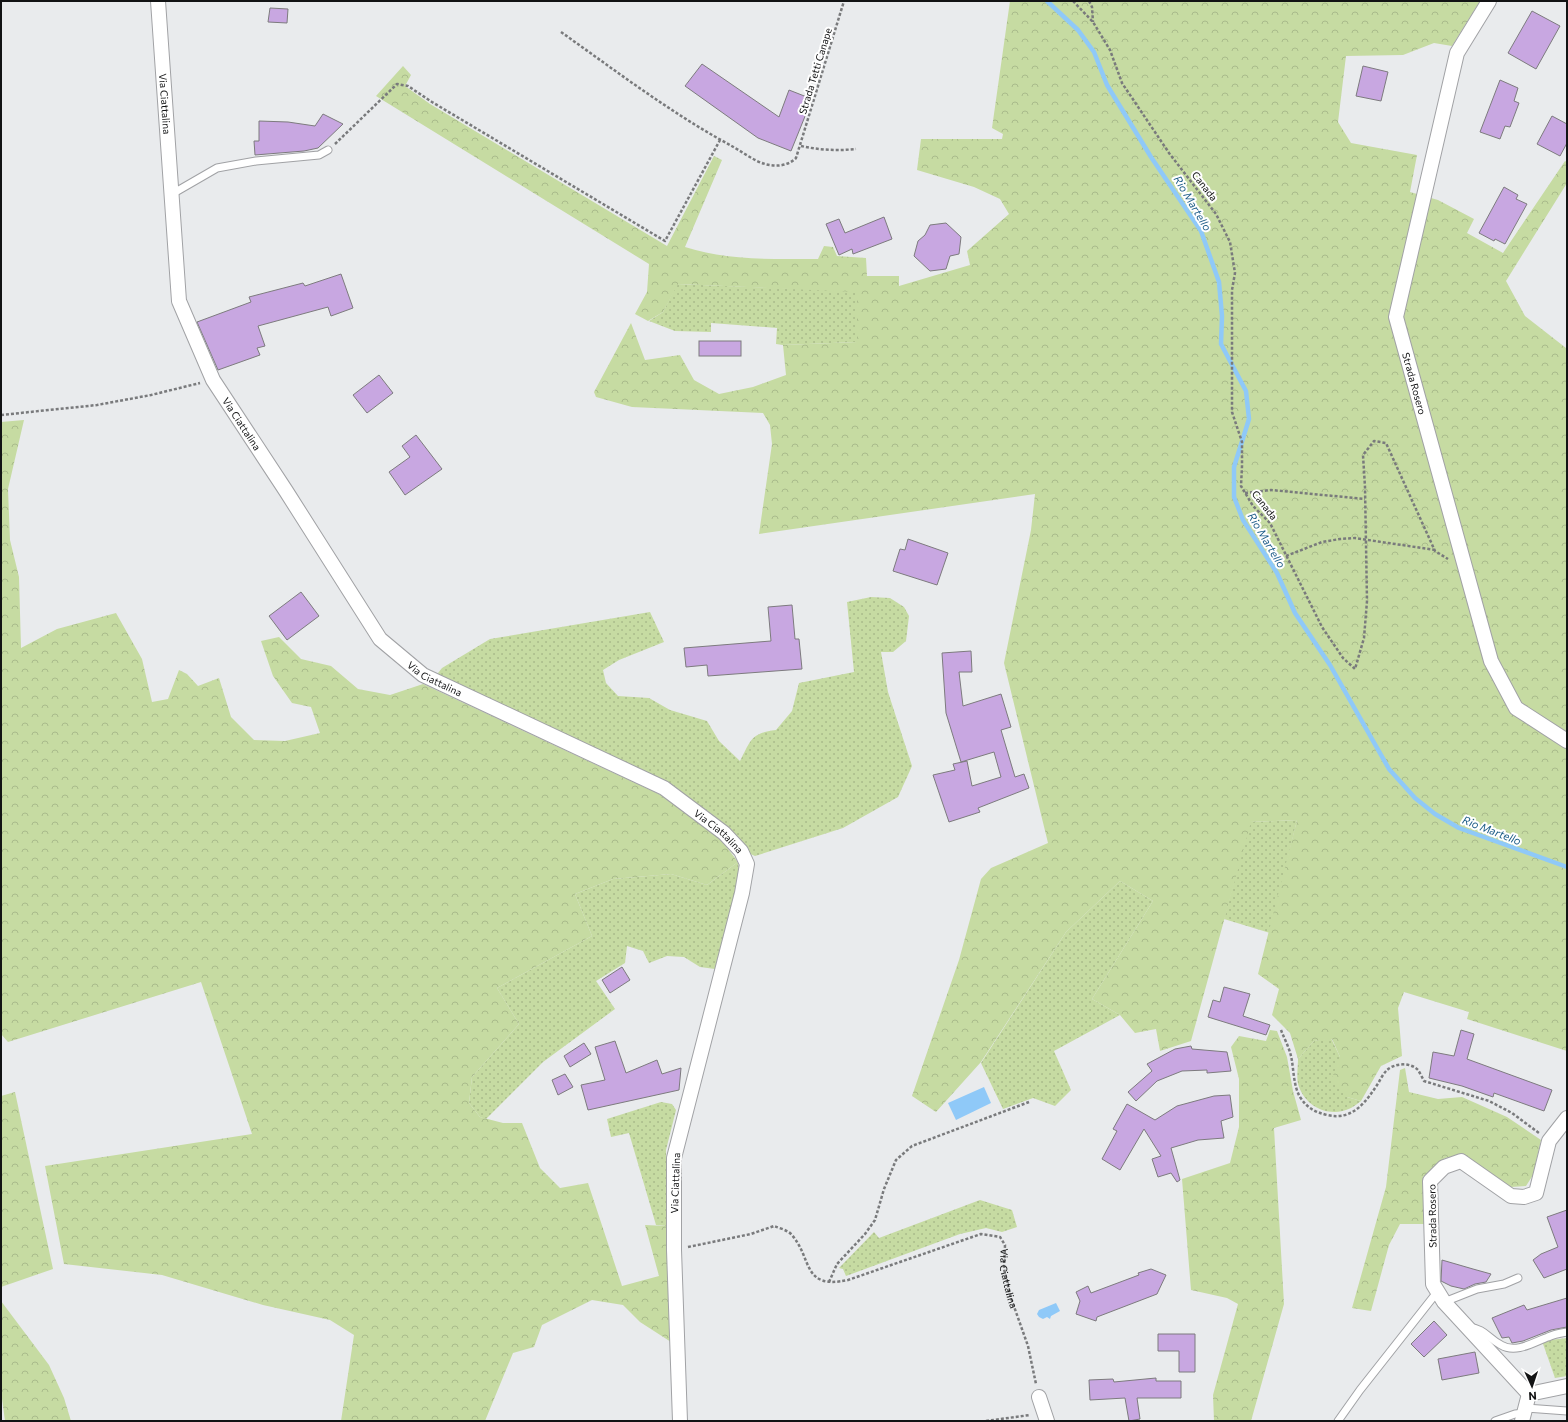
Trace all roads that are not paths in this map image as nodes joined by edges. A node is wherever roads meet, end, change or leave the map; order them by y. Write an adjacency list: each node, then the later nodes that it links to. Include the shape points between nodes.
1 (158, 1): 4 (street, Via Ciattalina)
2 (1489, 1): 5 (street, Strada Rosero, via 1457,53 1396,316 1491,661 1516,708)
3 (328, 150): 4 (lane, via 319,155 256,161 217,168)
4 (172, 194): 17 (street, Via Ciattalina, via 179,301 212,380 380,639 423,675 664,788 724,833 741,851 747,864 742,893 674,1158 674,1250)
5 (1567, 741)
6 (1567, 1118): 8 (street, Strada Rosero, via 1549,1141 1536,1193 1524,1197 1511,1196 1461,1161 1444,1167 1430,1181 1434,1284)
7 (1518, 1278): 8 (lane, via 1504,1284)
8 (1441, 1297): 9 (street); 18 (lane, via 1360,1390)
9 (1468, 1327): 10 (lane, via 1479,1328 1502,1346 1510,1348 1522,1348); 12 (street)
10 (1567, 1332)
11 (1567, 1386): 12 (street)
12 (1529, 1394): 15 (street)
13 (1039, 1397): 16 (street)
14 (1567, 1411): 15 (lane)
15 (1524, 1414): 19 (lane, via 1515,1414)
16 (1046, 1417)
17 (680, 1421)
18 (1338, 1421)
19 (1495, 1421)

